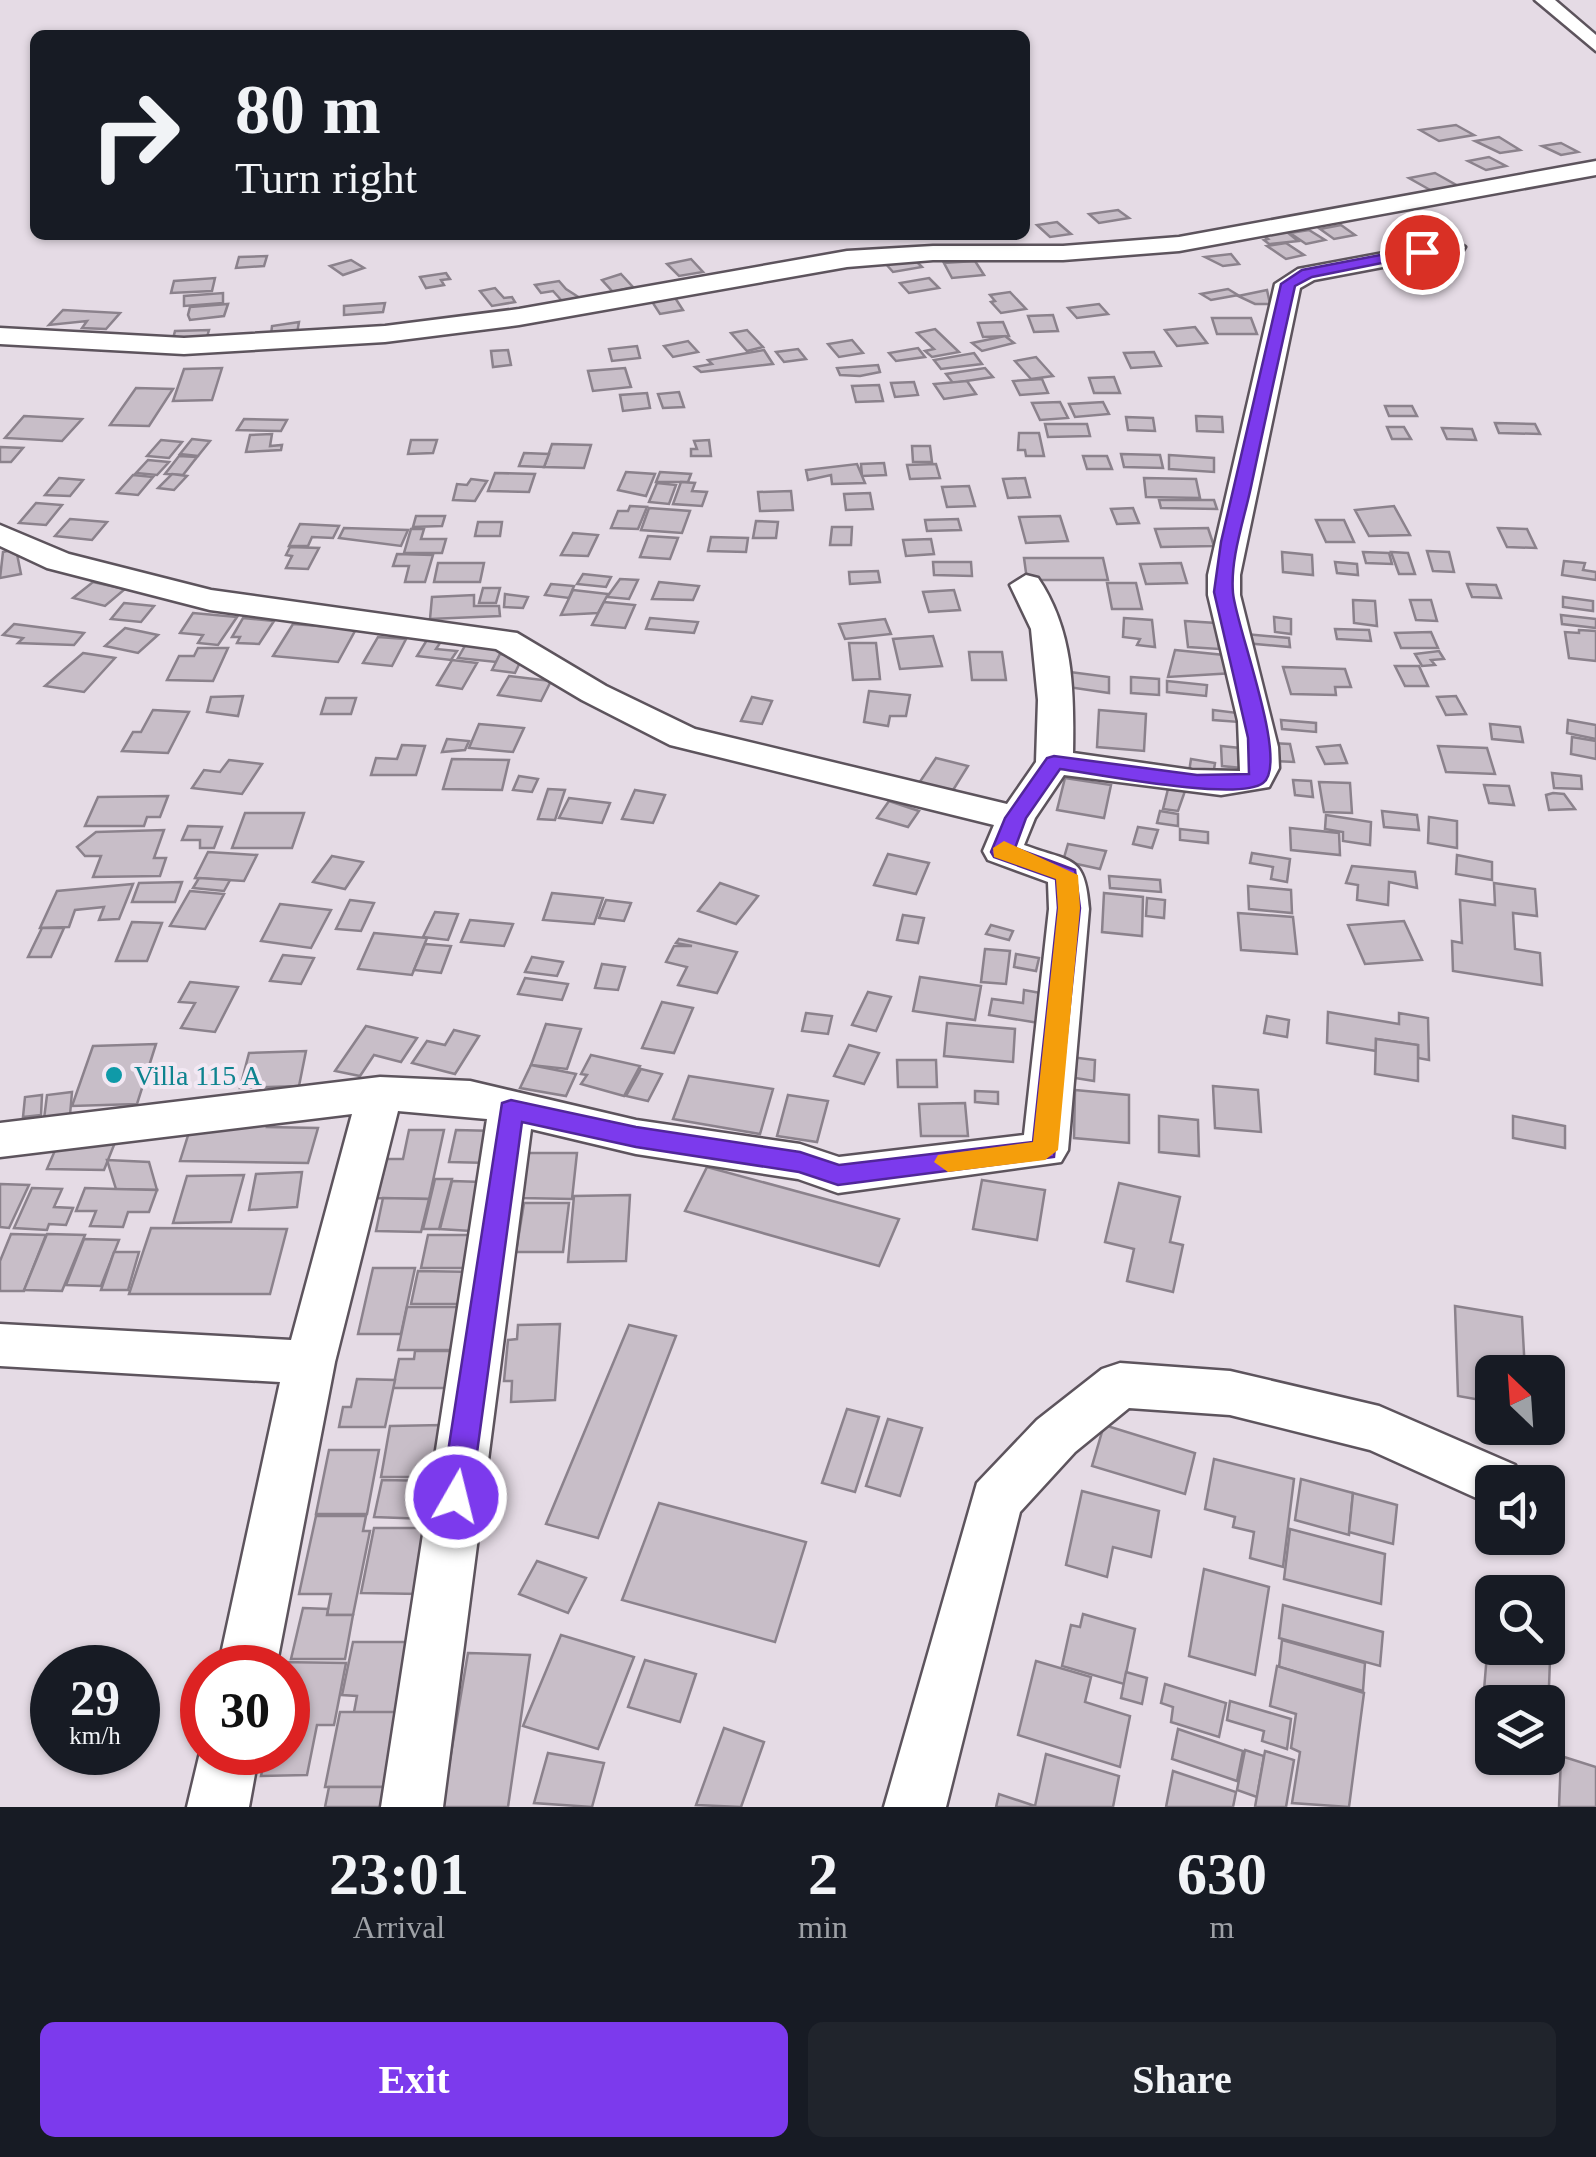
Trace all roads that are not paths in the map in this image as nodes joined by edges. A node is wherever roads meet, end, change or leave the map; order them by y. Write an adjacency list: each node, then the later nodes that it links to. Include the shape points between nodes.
1 (1544, 0): 2 (street)
2 (1596, 44)
3 (1596, 168): 4 (street)
4 (1338, 216): 6 (street); 7 (street, via 1120,249 847,259 386,334 184,346)
5 (1453, 246): 6 (street)
6 (1392, 256): 10 (street, via 1308,274 1288,284 1282,304 1224,592 1258,738 1257,778 1245,784 1197,782)
7 (0, 336)
8 (0, 534): 11 (street, via 58,561 210,600 505,640 684,737)
9 (1026, 585): 10 (street, via 1048,629)
10 (1054, 762): 11 (street)
11 (1016, 818): 13 (street, via 1002,852 1067,875 1045,1150 838,1175 800,1162)
12 (380, 1094): 13 (street, via 470,1098); 14 (street); 16 (street)
13 (511, 1110): 21 (street)
14 (0, 1140)
15 (0, 1345): 16 (street)
16 (310, 1362): 18 (street)
17 (1475, 1472): 22 (street, via 1379,1429 1230,1393 1120,1385 1056,1436 996,1500)
18 (252, 1645)
19 (224, 1775): 20 (street)
20 (218, 1807)
21 (412, 1807)
22 (916, 1807)

